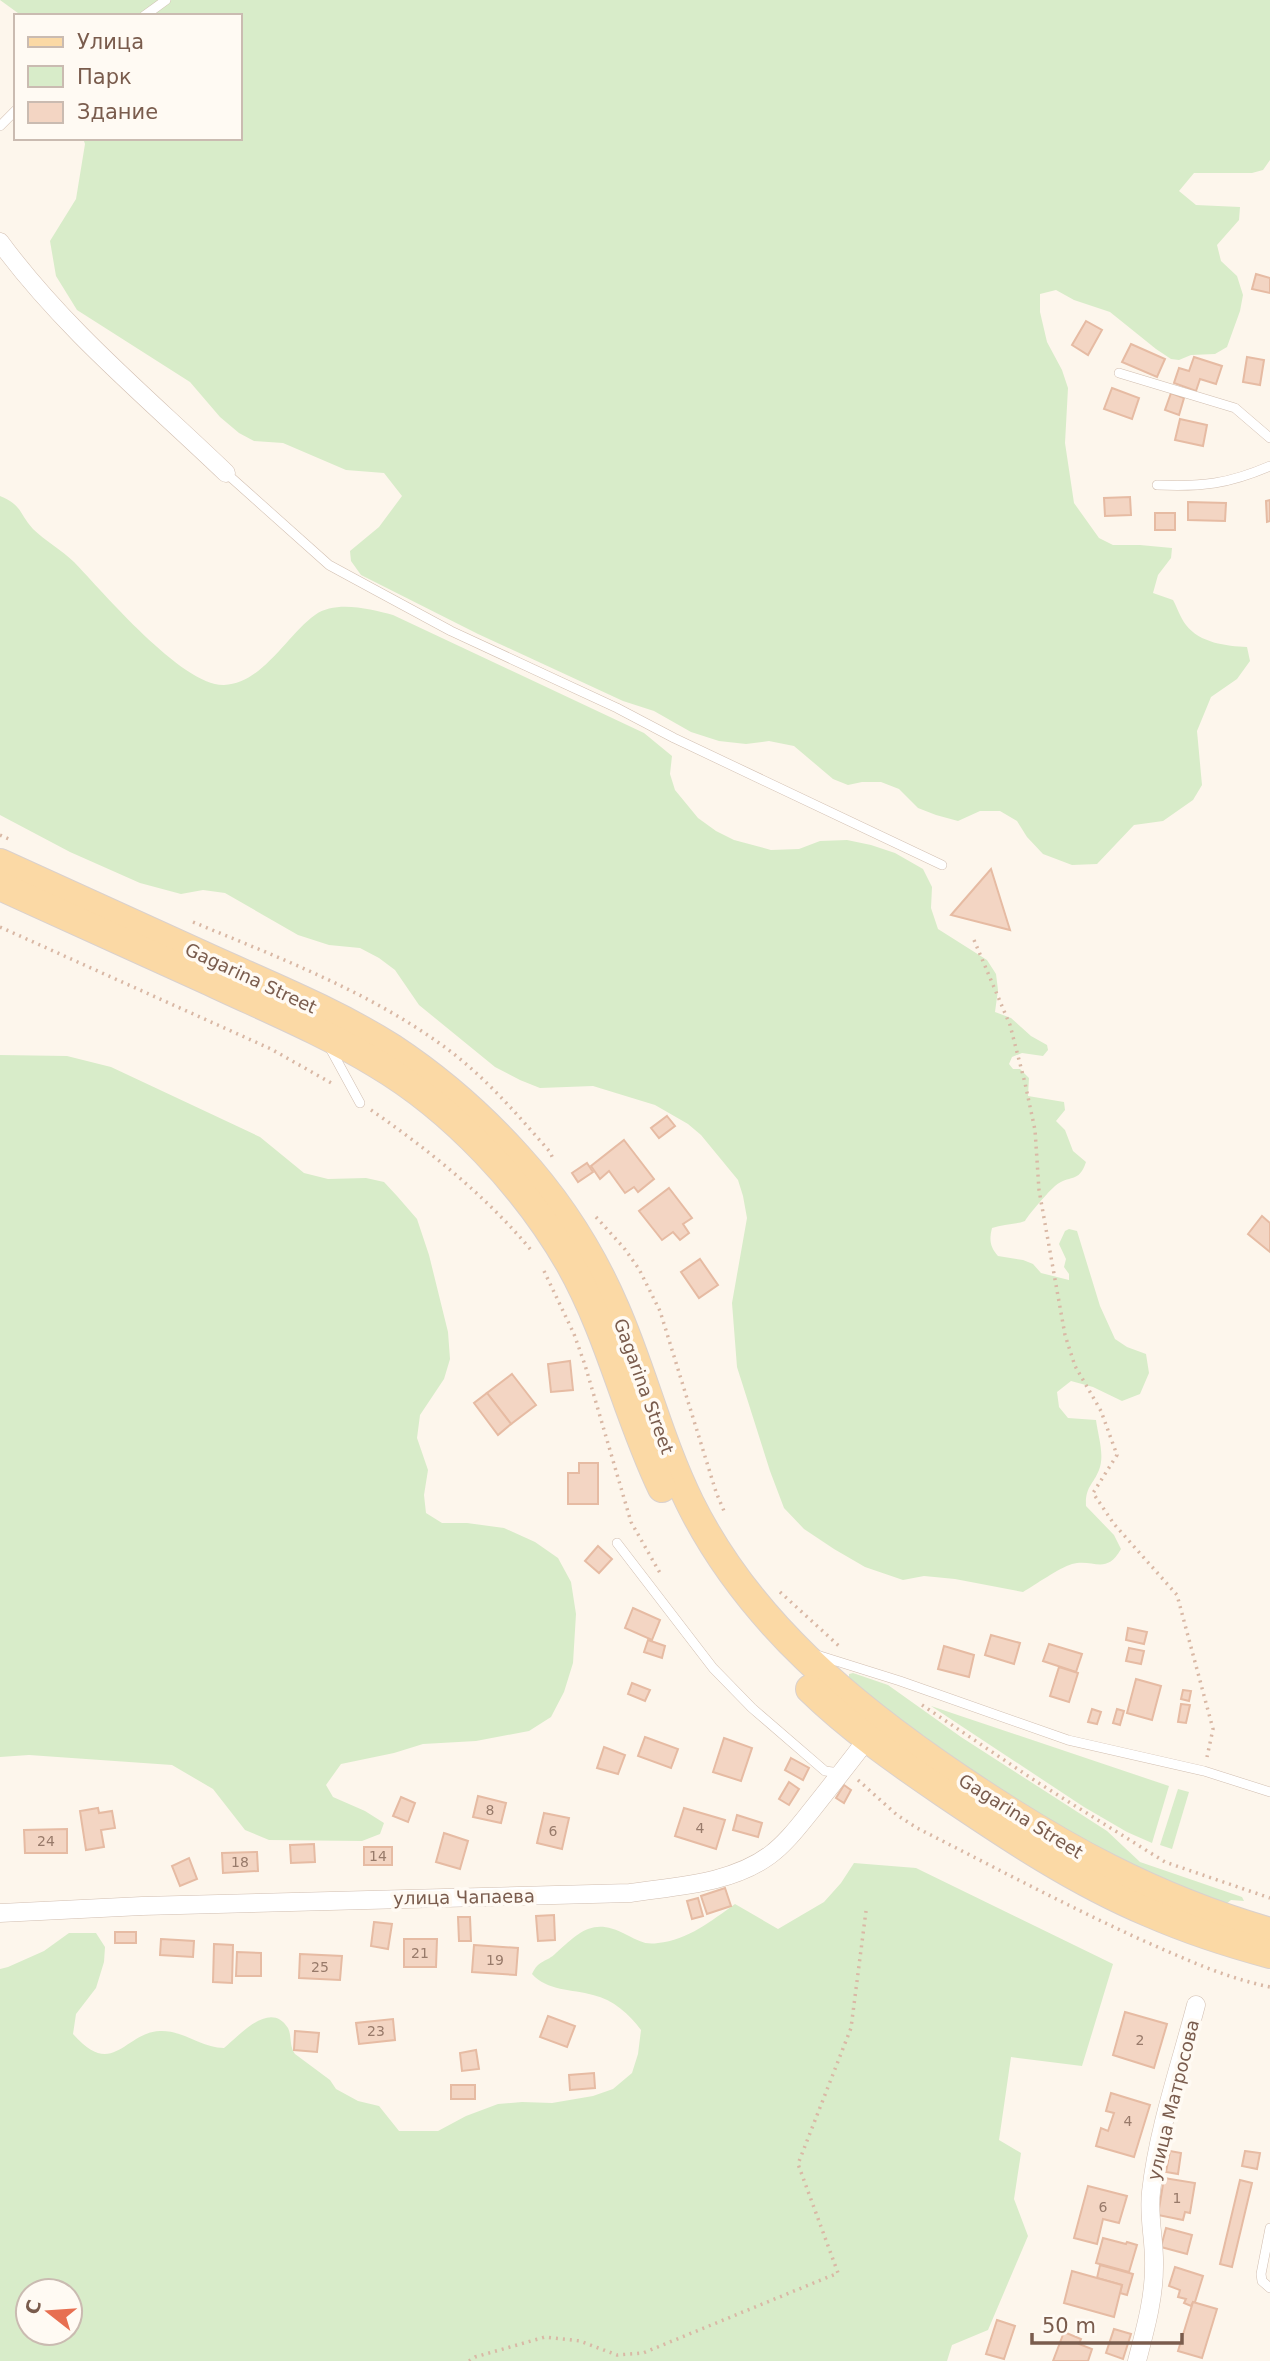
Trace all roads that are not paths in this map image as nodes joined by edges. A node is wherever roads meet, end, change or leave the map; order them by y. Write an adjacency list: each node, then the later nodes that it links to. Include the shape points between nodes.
1 (166, 0): 2 (lane)
2 (147, 14)
3 (14, 112): 4 (lane)
4 (0, 126)
5 (0, 242): 9 (street, via 68,322)
6 (1119, 373): 7 (lane, via 1235,408)
7 (1270, 438)
8 (1270, 466): 10 (lane, via 1214,485)
9 (226, 473): 12 (lane, via 330,565 363,584 451,631)
10 (1157, 485)
11 (0, 863): 17 (main road, Gagarina Street, via 332,1015 389,1046 469,1106 547,1191 586,1251 616,1310 693,1508 734,1575)
12 (942, 865)
13 (0, 886): 14 (main road, Gagarina Street)
14 (323, 1034): 15 (lane); 18 (main road, Gagarina Street, via 416,1091 472,1139 531,1206 583,1288 656,1474 699,1558 762,1641 821,1700)
15 (360, 1103)
16 (617, 1543): 19 (lane, via 720,1675 825,1771)
17 (795, 1648): 20 (lane, via 1068,1740 1204,1771); 22 (main road, Gagarina Street, via 880,1723 1048,1836 1158,1893)
18 (868, 1738): 19 (street, улица Чапаева); 23 (main road, Gagarina Street, via 986,1822 1070,1874 1148,1913)
19 (842, 1773): 21 (street, улица Чапаева, via 770,1856 724,1877 687,1885 630,1892)
20 (1270, 1793)
21 (0, 1913)
22 (1270, 1932)
23 (1270, 1954)
24 (1196, 2005): 27 (street, улица Матросова, via 1151,2190 1154,2282)
25 (1270, 2228): 26 (lane, via 1261,2274)
26 (1270, 2288)
27 (1137, 2361)

